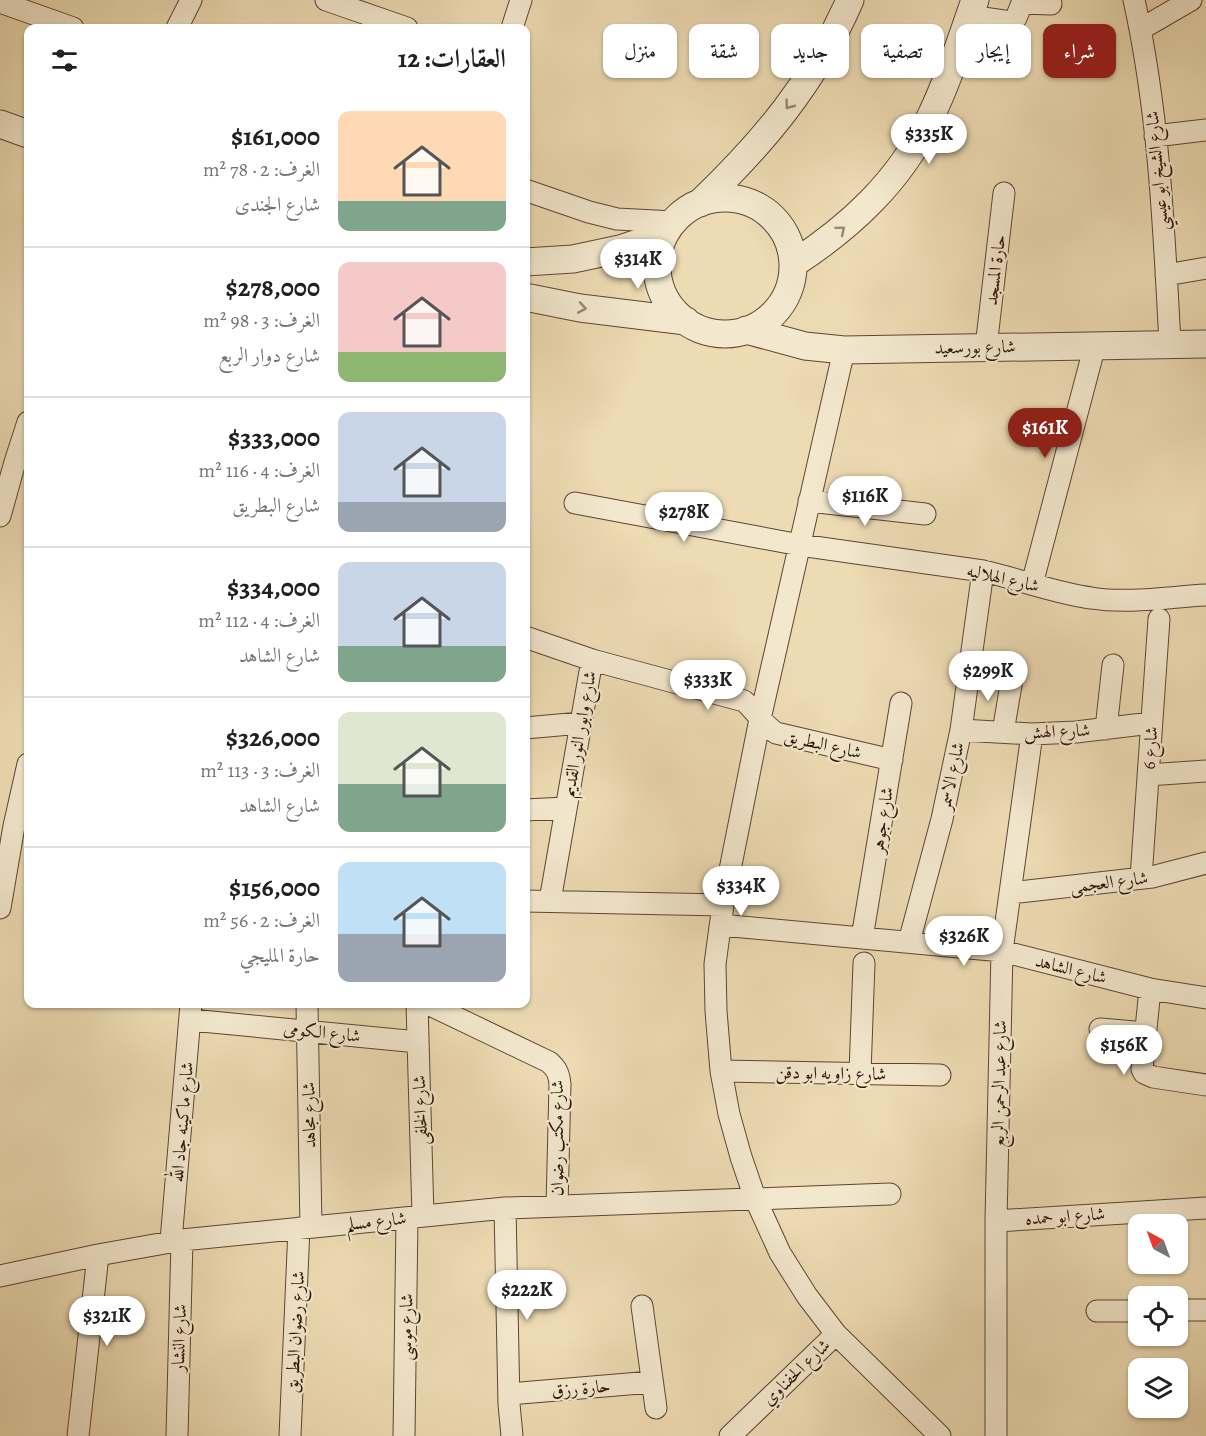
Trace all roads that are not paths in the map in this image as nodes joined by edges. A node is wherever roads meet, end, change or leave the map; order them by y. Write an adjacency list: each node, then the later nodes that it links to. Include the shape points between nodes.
1 (191, 0): 11 (street)
2 (326, 0): 12 (street)
3 (521, 0): 13 (street)
4 (849, 0): 21 (street, one-way to 21, via 822,56 796,96 767,135)
5 (1134, 0): 14 (street, شارع الشيخ ابو عيسي)
6 (1191, 0): 14 (street)
7 (0, 2): 10 (street)
8 (1051, 4): 9 (street, via 1022,3 1011,22)
9 (972, 8): 24 (street, one-way to 9, via 857,216 909,155 945,84)
10 (62, 24)
11 (179, 24)
12 (395, 24)
13 (513, 24)
14 (1140, 29): 18 (street, شارع الشيخ ابو عيسي)
15 (0, 124): 17 (street)
16 (1206, 130): 18 (street)
17 (24, 133)
18 (1155, 136): 26 (street, شارع الشيخ ابو عيسي)
19 (530, 192): 22 (street, via 590,212)
20 (1004, 192): 33 (street, حارة المسجد)
21 (700, 203): 22 (street); 24 (street, via 732,198 763,209 785,232)
22 (670, 228): 23 (street, via 620,249 573,259); 28 (street, via 659,249 659,281 664,297)
23 (530, 262)
24 (793, 264): 29 (street, via 785,298 775,312)
25 (1206, 268): 26 (street)
26 (1166, 275): 30 (street, شارع الشيخ ابو عيسي)
27 (530, 298): 28 (street, one-way to 28)
28 (686, 321): 29 (street, via 717,333)
29 (746, 330): 34 (street, شارع بورسعيد, via 805,346)
30 (1170, 344): 31 (street, شارع بورسعيد); 32 (street, شارع بورسعيد)
31 (1206, 344)
32 (1095, 345): 33 (street, شارع بورسعيد); 42 (street)
33 (986, 347): 34 (street, شارع بورسعيد)
34 (844, 350): 36 (street)
35 (24, 434): 39 (street)
36 (809, 501): 38 (street); 40 (street)
37 (575, 503): 40 (street, شارع الهلاليه)
38 (925, 514)
39 (0, 516)
40 (800, 545): 41 (street, شارع الهلاليه); 50 (street)
41 (983, 571): 42 (street, شارع الهلاليه); 55 (street, شارع الاسمر)
42 (1032, 584): 43 (street, شارع الهلاليه, via 1094,599)
43 (1206, 595)
44 (1159, 619): 52 (street, شارع 6)
45 (530, 639): 46 (street, شارع البطريق)
46 (592, 660): 50 (street, شارع البطريق, via 744,701); 51 (street, شارع وابور النور القديم)
47 (1113, 665): 54 (street)
48 (1012, 679): 56 (street)
49 (901, 703): 58 (street, شارع جوهر)
50 (760, 719): 58 (street, شارع البطريق, via 776,733); 71 (street)
51 (581, 723): 53 (street); 62 (street, شارع وابور النور القديم)
52 (1152, 723): 54 (street, شارع الهش); 60 (street, شارع 6)
53 (530, 728)
54 (1106, 729): 57 (street, شارع الهش)
55 (961, 730): 56 (street, شارع الهش); 73 (street, شارع الاسمر)
56 (1003, 732): 57 (street, شارع الهش)
57 (1032, 734): 67 (street, شارع عبد الرحمن الربع)
58 (892, 760): 72 (street, شارع جوهر)
59 (1206, 771): 60 (street)
60 (1148, 775): 66 (street, شارع 6)
61 (24, 782): 64 (street)
62 (566, 808): 63 (street, شارع وابور النور القديم); 69 (street, شارع وابور النور القديم)
63 (530, 810)
64 (14, 826): 70 (street)
65 (1206, 863): 66 (street, شارع العجمى)
66 (1141, 878): 67 (street, شارع العجمى)
67 (1010, 893): 74 (street, شارع عبد الرحمن الربع)
68 (530, 901): 69 (street, شارع الشاهد)
69 (550, 901): 71 (street, شارع الشاهد)
70 (0, 908)
71 (722, 915): 72 (street, شارع الشاهد); 86 (street, via 715,964)
72 (862, 938): 73 (street, شارع الشاهد)
73 (909, 942): 74 (street, شارع الشاهد)
74 (1002, 951): 76 (street, شارع الشاهد); 96 (street, شارع عبد الرحمن الربع)
75 (864, 963): 87 (street)
76 (1150, 989): 77 (street, شارع الشاهد); 84 (street)
77 (1206, 998)
78 (308, 1008): 83 (street, شارع مجاهد)
79 (417, 1008): 85 (street, شارع الخلفى)
80 (436, 1008): 92 (street, شارع مكتب رضوان, via 555,1068 560,1084)
81 (191, 1012): 83 (street, شارع الكومى); 98 (street, شارع ماكينه جاد الله)
82 (1100, 1029): 84 (street)
83 (308, 1031): 85 (street, شارع الكومى); 97 (street, شارع مجاهد)
84 (1146, 1033): 89 (street, via 1144,1073)
85 (418, 1042): 95 (street, شارع الخلفى)
86 (721, 1071): 87 (street, شارع زاويه ابو دقن); 91 (street, via 729,1114)
87 (860, 1073): 88 (street, شارع زاويه ابو دقن)
88 (940, 1075)
89 (1206, 1085)
90 (890, 1194): 91 (street, شارع مسلم)
91 (755, 1198): 92 (street, شارع مسلم); 106 (street, via 780,1252)
92 (557, 1206): 93 (street, شارع مسلم)
93 (505, 1208): 95 (street, شارع مسلم); 108 (street)
94 (1206, 1208): 96 (street, شارع ابو حمده)
95 (415, 1217): 97 (street, شارع مسلم); 113 (street, شارع موسى)
96 (996, 1221): 117 (street, شارع عبد الرحمن الربع)
97 (305, 1228): 98 (street, شارع مسلم); 112 (street, شارع رضوان البطريق)
98 (177, 1240): 99 (street, شارع مسلم); 111 (street, شارع النشار)
99 (98, 1255): 100 (street, شارع مسلم); 110 (street)
100 (0, 1276)
101 (642, 1306): 107 (street)
102 (1188, 1310): 103 (street)
103 (1206, 1310)
104 (1097, 1311): 105 (street)
105 (1128, 1311)
106 (836, 1334): 115 (street, شارع الحفناوي); 116 (street)
107 (652, 1382): 108 (street, حارة رزق); 109 (street)
108 (509, 1394): 114 (street)
109 (656, 1408)
110 (78, 1436)
111 (177, 1436)
112 (290, 1436)
113 (404, 1436)
114 (512, 1436)
115 (730, 1436)
116 (940, 1436)
117 (996, 1436)

